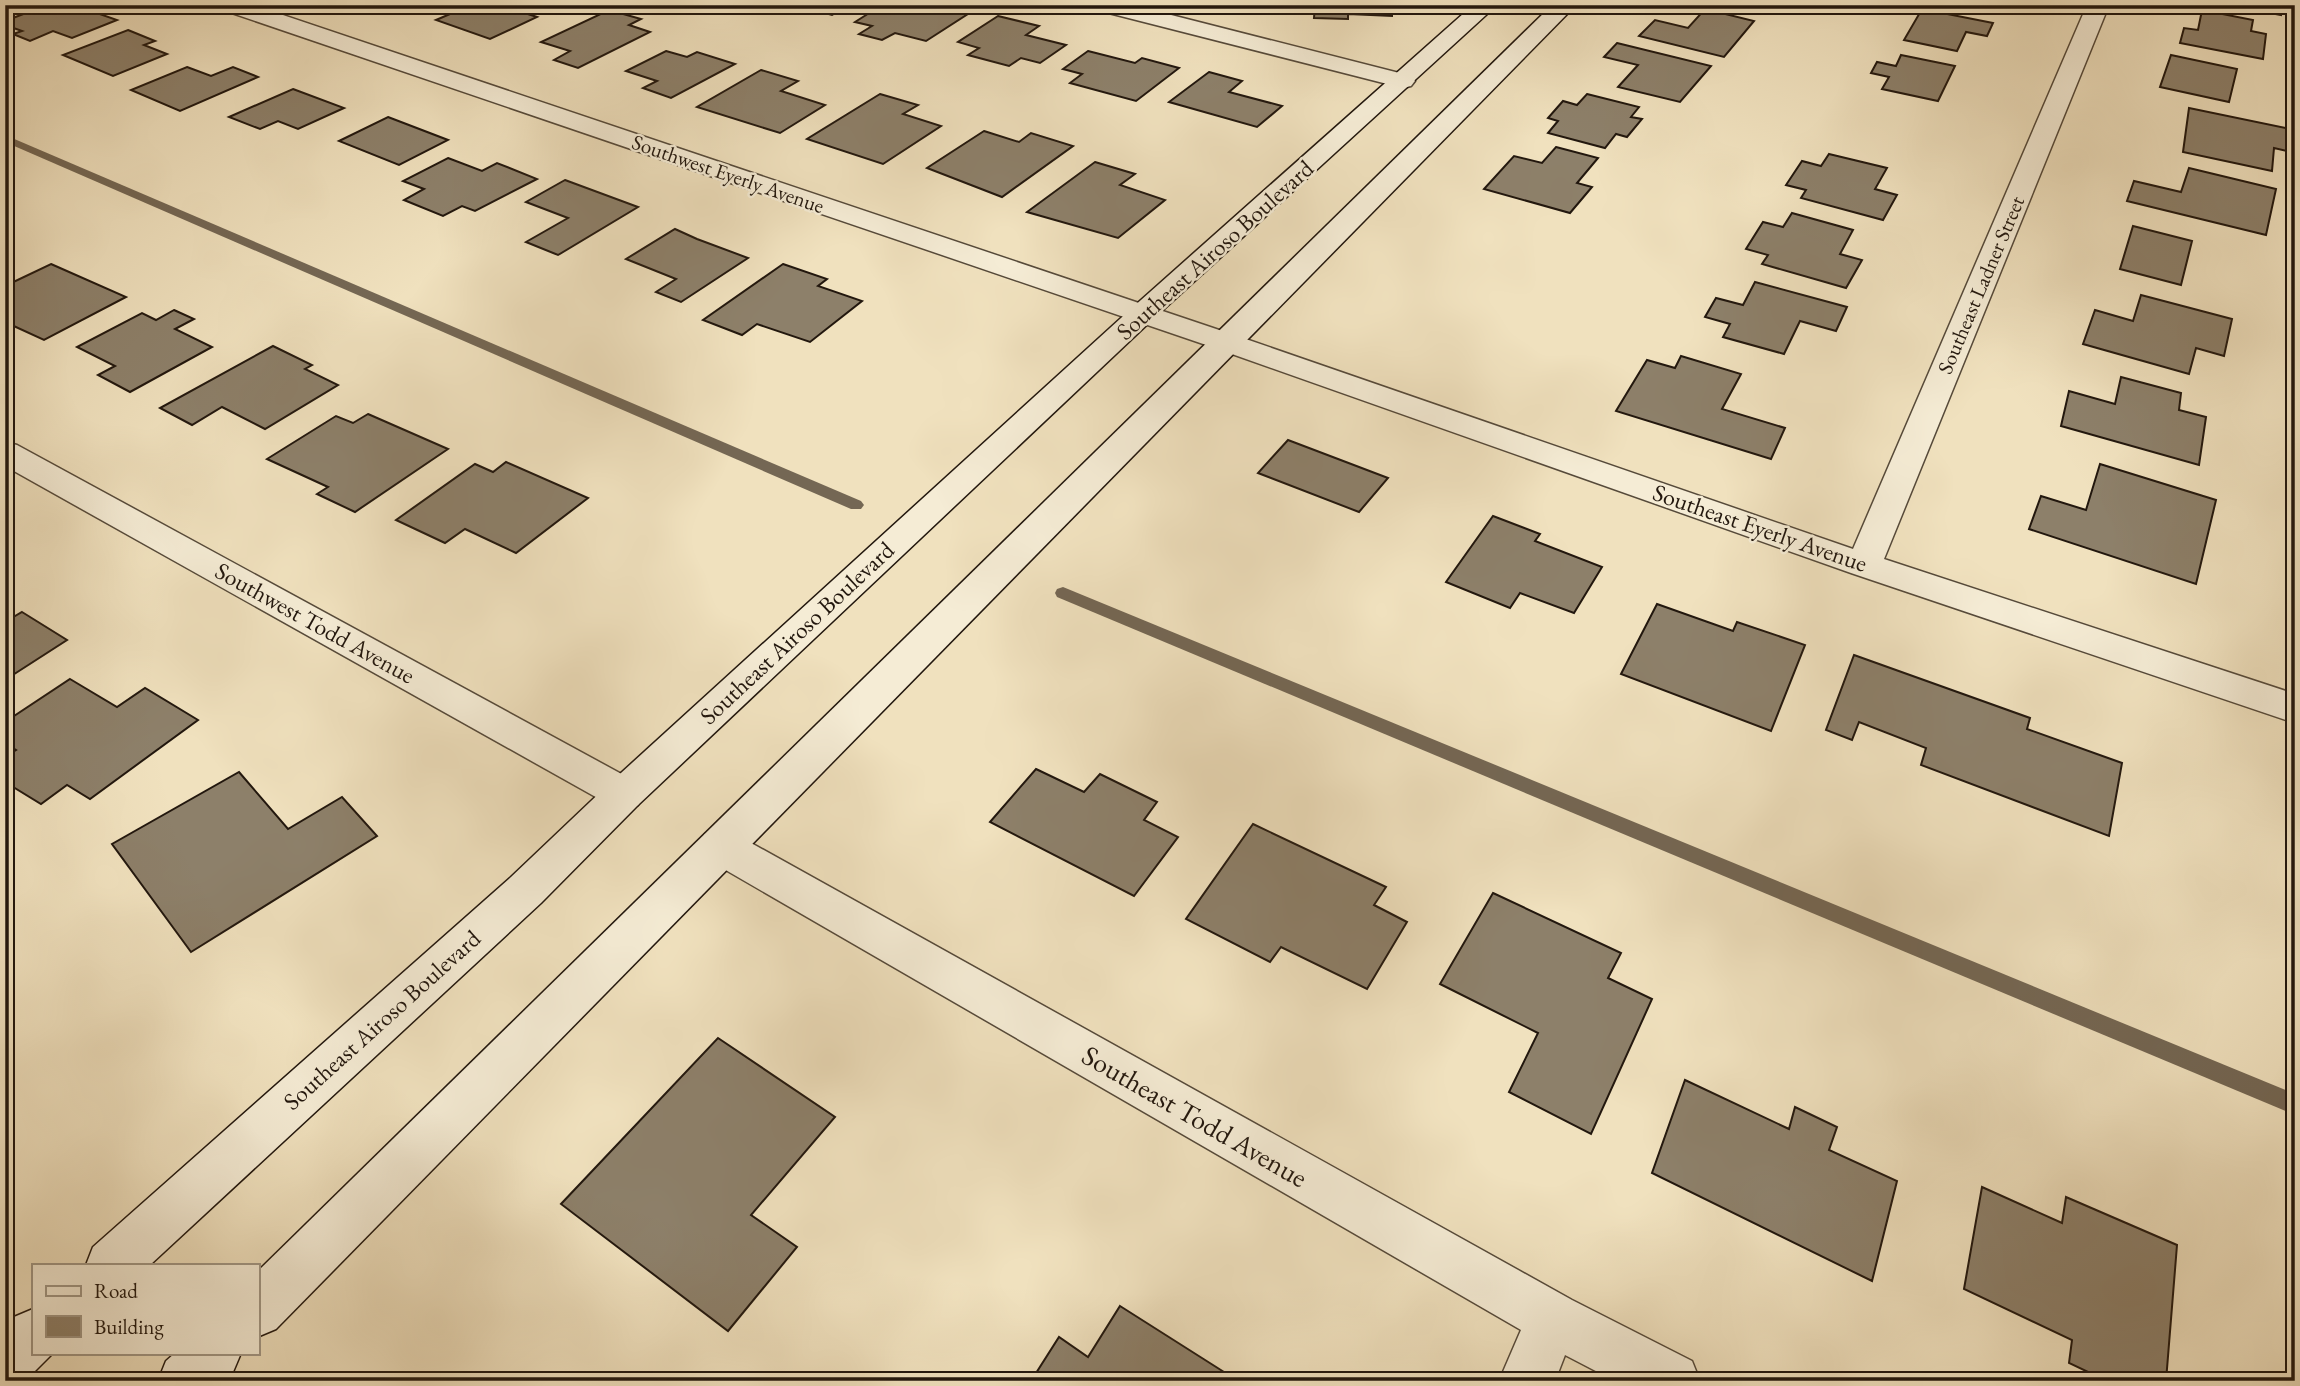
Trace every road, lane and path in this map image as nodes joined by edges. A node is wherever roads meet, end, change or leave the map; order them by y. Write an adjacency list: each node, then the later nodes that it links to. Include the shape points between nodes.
1 (231, 5): 7 (street, Southwest Eyerly Avenue)
2 (1105, 5): 6 (street)
3 (1486, 5): 6 (street, Southeast Airoso Boulevard)
4 (1565, 5): 8 (street)
5 (2098, 5): 10 (street, Southeast Ladner Street)
6 (1403, 81): 7 (street, Southeast Airoso Boulevard)
7 (1142, 314): 8 (street, Southwest Eyerly Avenue); 12 (street, Southeast Airoso Boulevard)
8 (1226, 342): 10 (street, Southeast Eyerly Avenue); 13 (street)
9 (5, 452): 12 (street, Southwest Todd Avenue)
10 (1864, 565): 11 (street, Southeast Eyerly Avenue)
11 (2295, 709)
12 (624, 794): 14 (street, Southeast Airoso Boulevard, via 526,890)
13 (720, 846): 15 (street); 16 (street, Southeast Todd Avenue)
14 (113, 1264)
15 (259, 1308)
16 (1553, 1319): 21 (street); 22 (street, Southeast Todd Avenue)
17 (32, 1337): 19 (street)
18 (213, 1354): 20 (street)
19 (5, 1362)
20 (186, 1381)
21 (1527, 1381)
22 (1672, 1381)

